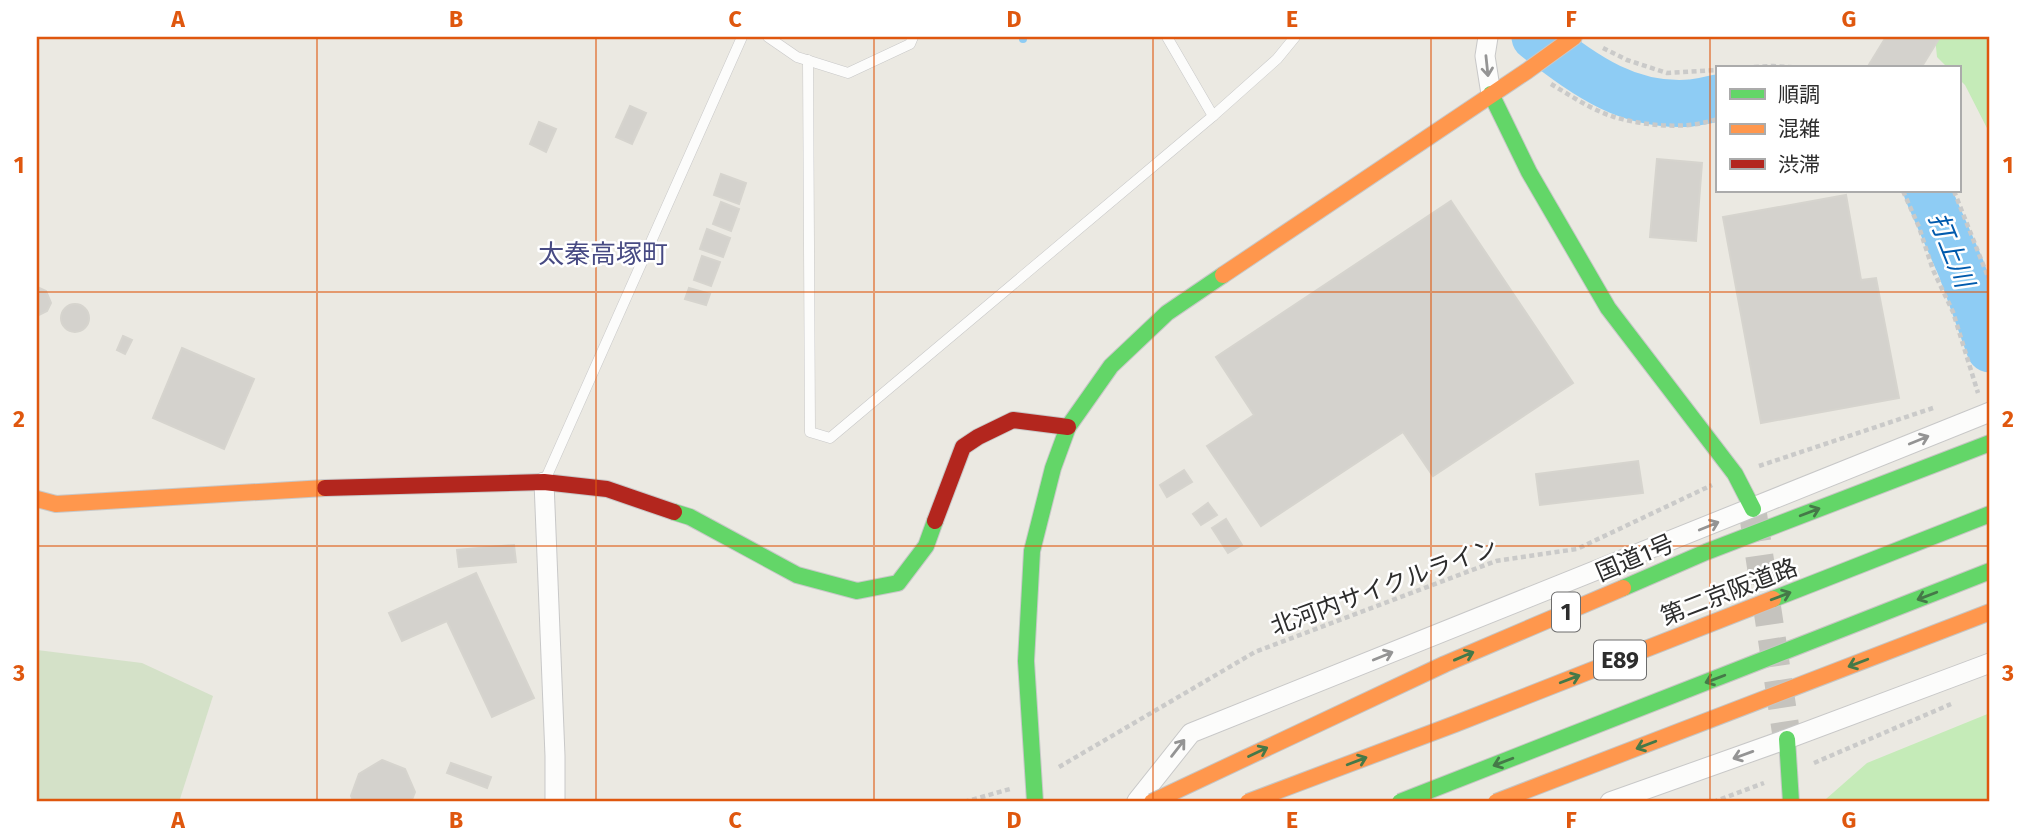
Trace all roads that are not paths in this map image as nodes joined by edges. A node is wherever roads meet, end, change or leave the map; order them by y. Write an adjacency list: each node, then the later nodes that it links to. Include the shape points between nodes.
1 (741, 37): 14 (lane)
2 (768, 37): 8 (lane)
3 (913, 37): 8 (lane, via 909,44 848,73)
4 (1167, 37): 10 (lane)
5 (1294, 37): 10 (lane, via 1277,59)
6 (1488, 37): 9 (street, one-way to 9, via 1485,56)
7 (1574, 37): 9 (main road)
8 (808, 60): 10 (lane, via 810,432 830,438)
9 (1490, 94): 12 (main road, via 1167,313 1111,366); 16 (main road, via 1608,308 1735,474)
10 (1213, 116)
11 (1987, 413): 16 (street, one-way to 11)
12 (1068, 428): 14 (main road, via 1013,420 963,447 926,545 898,583 857,591 797,575 691,517 607,489); 23 (main road, via 1032,551 1026,661)
13 (1990, 443): 25 (main road, 国道1号 / 1, one-way to 13, bridge, via 1445,664 1693,557)
14 (544, 482): 15 (main road, via 329,488 56,504); 22 (street)
15 (37, 499)
16 (1752, 509): 24 (street, one-way to 16, via 1191,733)
17 (1990, 514): 26 (main road, 第二京阪道路 / E89, one-way to 17, bridge)
18 (1990, 571): 27 (main road, E89, one-way to 27, bridge)
19 (1990, 612): 28 (main road, one-way to 28, bridge)
20 (1990, 663): 21 (street)
21 (1787, 739): 29 (street, one-way to 29); 30 (main road)
22 (555, 802)
23 (1035, 802)
24 (1136, 802)
25 (1152, 802)
26 (1248, 802)
27 (1400, 802)
28 (1496, 802)
29 (1610, 802)
30 (1791, 802)

